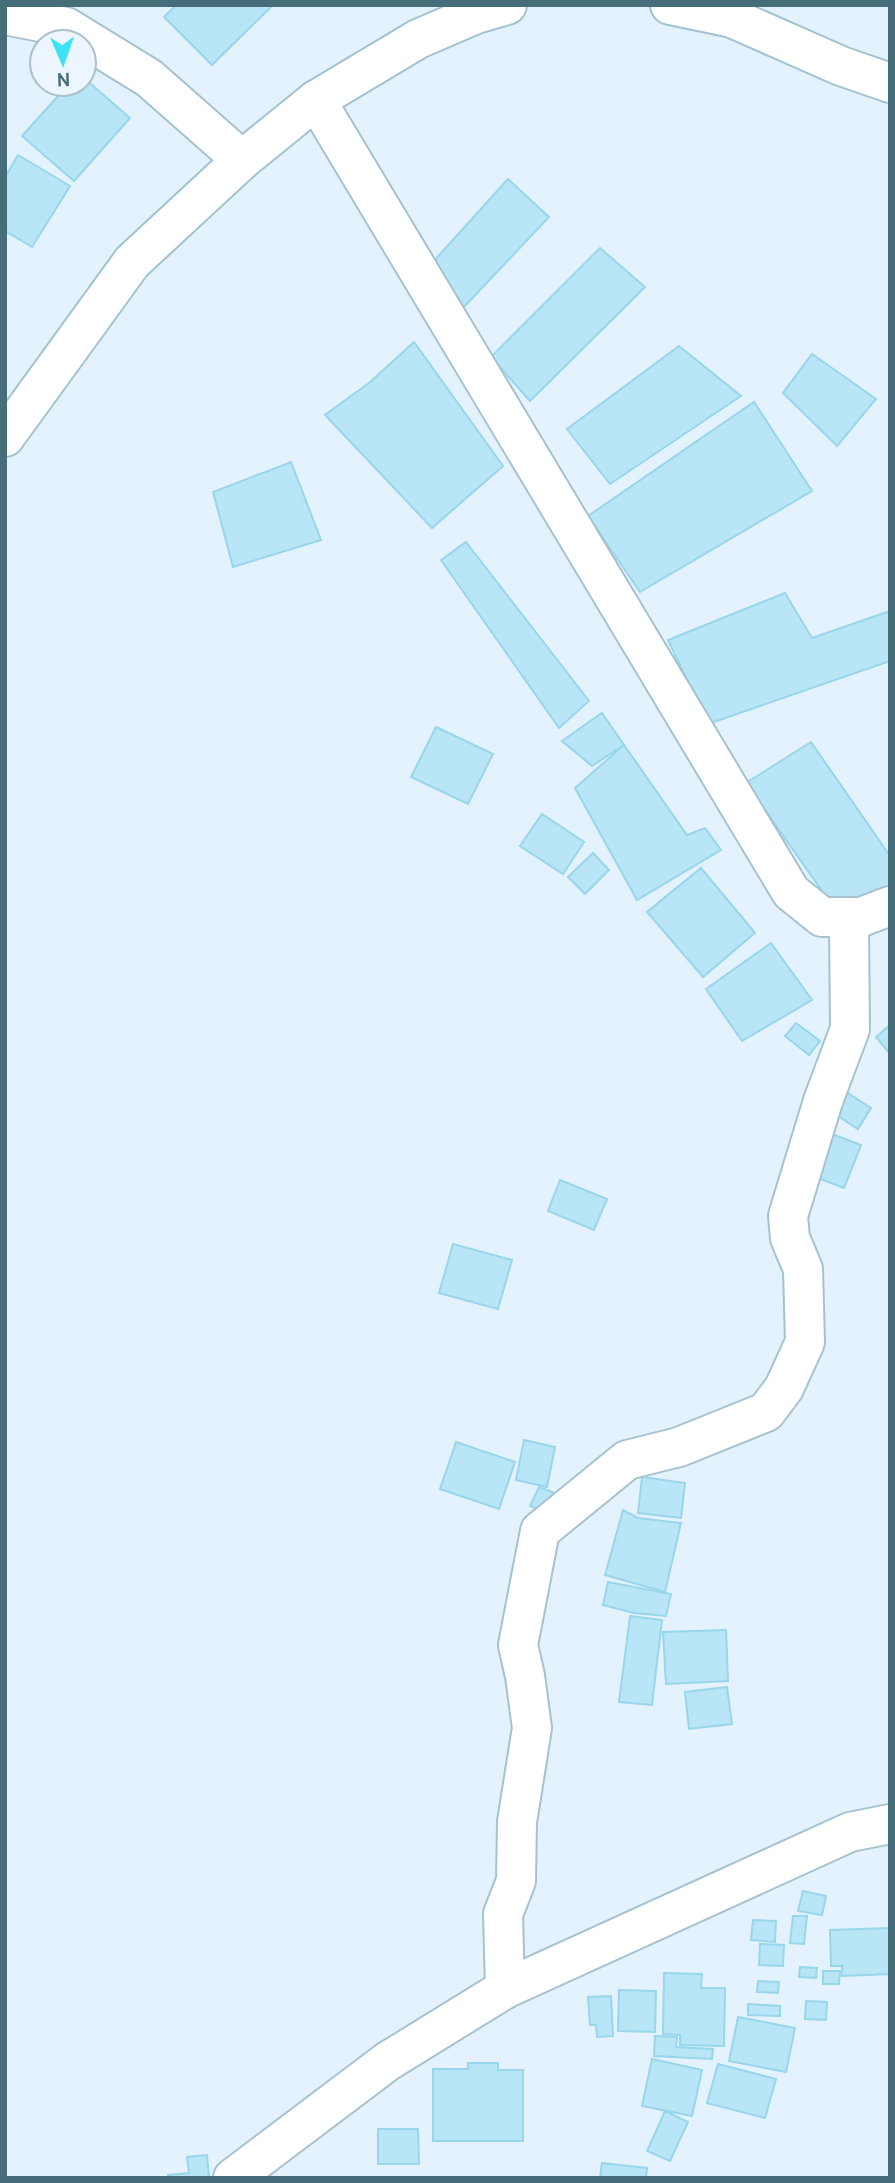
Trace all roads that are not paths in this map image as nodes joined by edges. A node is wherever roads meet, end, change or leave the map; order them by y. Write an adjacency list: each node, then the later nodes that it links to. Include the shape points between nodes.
1 (507, 5): 5 (street, via 418,39)
2 (670, 5): 4 (street, via 732,18)
3 (5, 15): 6 (street, via 66,27 125,63 149,78)
4 (890, 83)
5 (316, 100): 6 (street); 8 (street, via 791,892 822,917)
6 (242, 160): 7 (street, via 132,262)
7 (5, 437)
8 (875, 911): 10 (street, via 849,925 850,1028 788,1216 790,1238 803,1269 805,1342 785,1388 766,1412 679,1447 628,1460 540,1531 518,1645 532,1728 517,1822 516,1881 503,1914)
9 (890, 1824): 10 (street, via 850,1832)
10 (505, 1989): 11 (street, via 388,2061)
11 (233, 2178)

